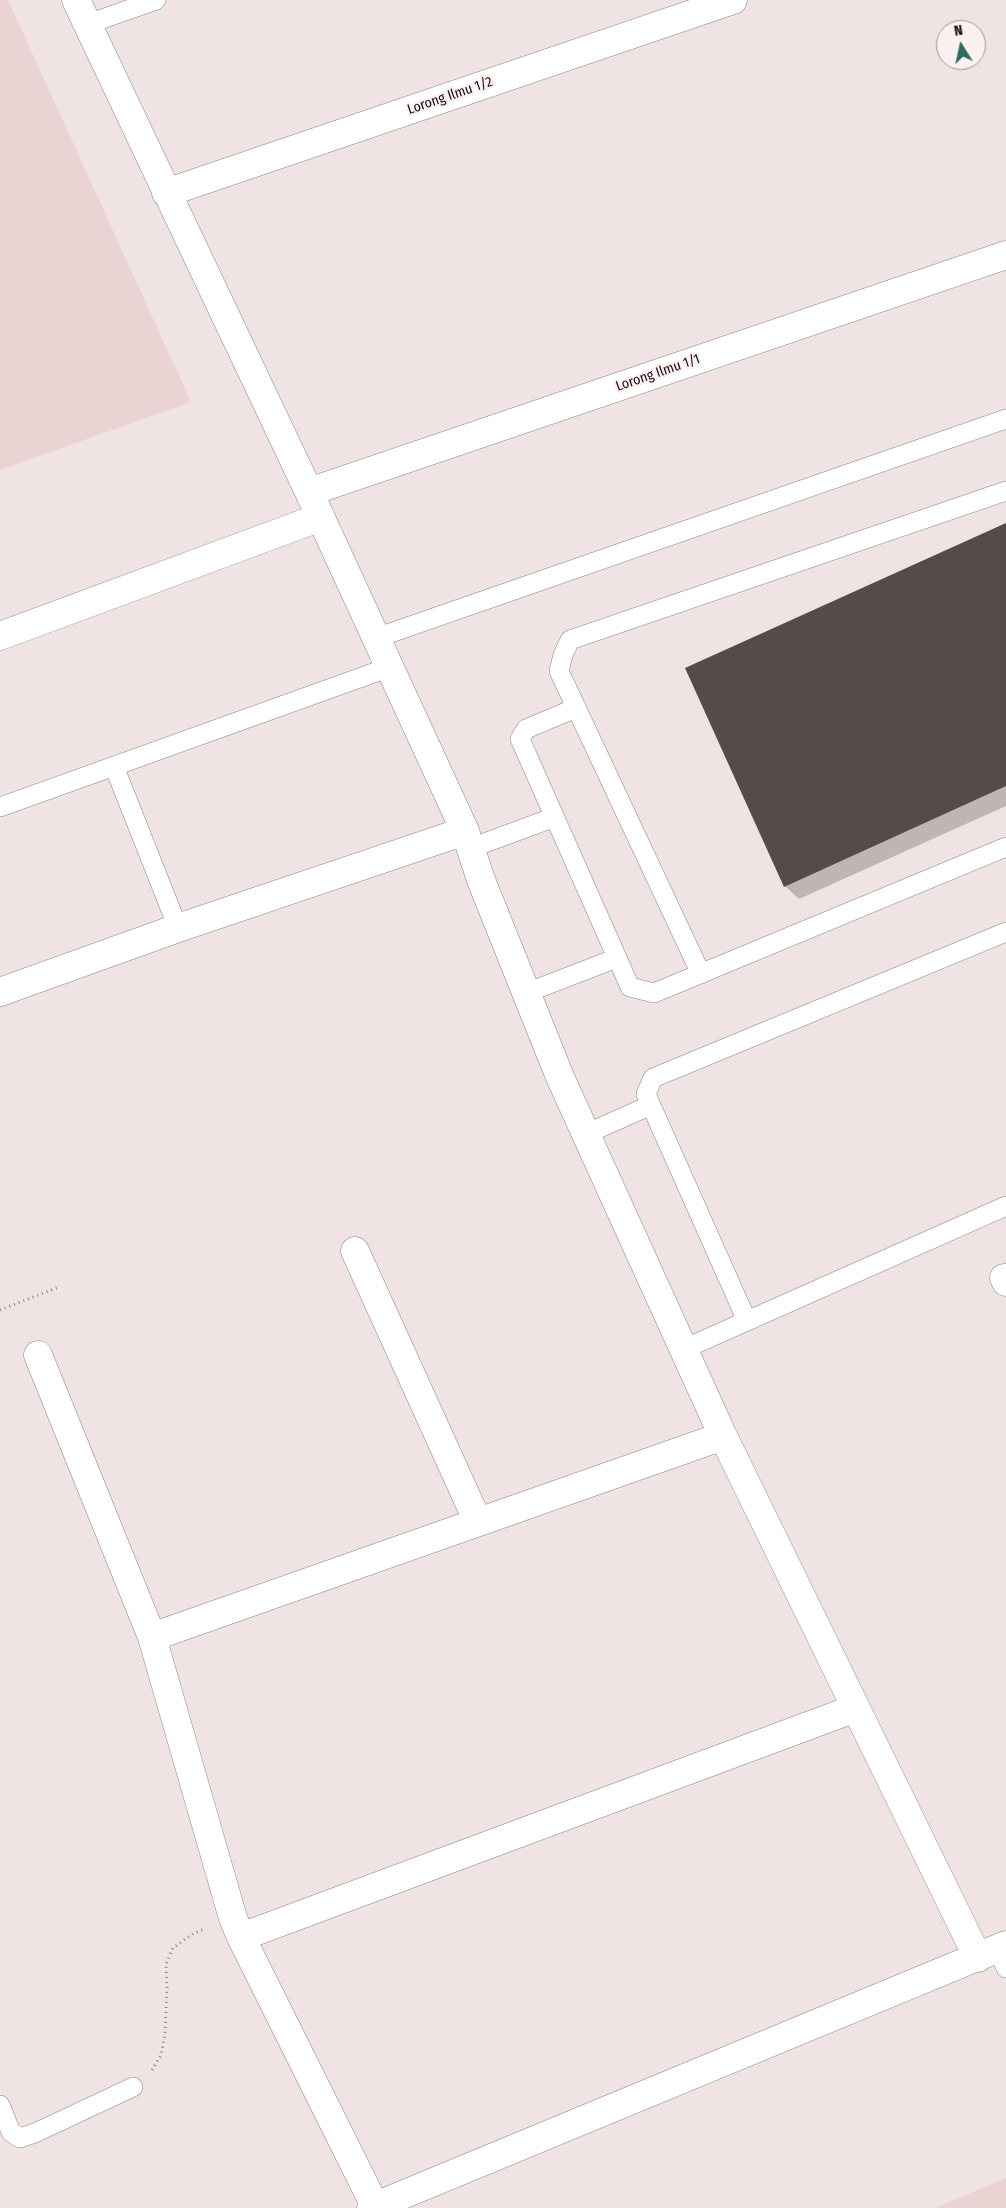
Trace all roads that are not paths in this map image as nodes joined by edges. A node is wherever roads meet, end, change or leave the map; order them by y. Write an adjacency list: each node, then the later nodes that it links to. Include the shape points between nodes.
1 (156, 0): 3 (lane)
2 (733, 0): 4 (street, Lorong Ilmu 1/2)
3 (82, 12): 4 (street)
4 (166, 193): 8 (street)
5 (1006, 255): 8 (street, Lorong Ilmu 1/1)
6 (1006, 419): 11 (lane)
7 (1006, 491): 13 (lane, via 570,640 559,671)
8 (309, 492): 9 (street)
9 (321, 517): 10 (street); 11 (street)
10 (0, 636)
11 (376, 638): 12 (street)
12 (390, 667): 14 (lane); 17 (street)
13 (576, 708): 16 (lane, via 526,729 520,739); 22 (lane)
14 (114, 766): 15 (lane); 19 (lane)
15 (0, 807)
16 (555, 818): 17 (lane); 21 (lane)
17 (468, 839): 19 (street); 24 (street)
18 (1006, 847): 22 (lane)
19 (178, 928): 23 (street)
20 (1006, 932): 25 (lane, via 653,1078 646,1094)
21 (617, 958): 22 (lane, via 630,987 654,994); 24 (lane)
22 (701, 974)
23 (0, 992)
24 (526, 993): 26 (street)
25 (651, 1105): 26 (lane); 29 (lane)
26 (586, 1134): 30 (street)
27 (1006, 1206): 29 (lane)
28 (355, 1251): 33 (street)
29 (747, 1321): 30 (lane)
30 (684, 1349): 32 (street)
31 (38, 1355): 34 (street)
32 (723, 1436): 33 (street); 35 (street)
33 (478, 1522): 34 (street)
34 (152, 1637): 36 (street)
35 (856, 1708): 36 (street); 37 (street)
36 (237, 1927): 40 (street)
37 (997, 1955): 40 (street)
38 (133, 2087): 39 (lane, via 20,2138 11,2132)
39 (1, 2109)
40 (374, 2208)

